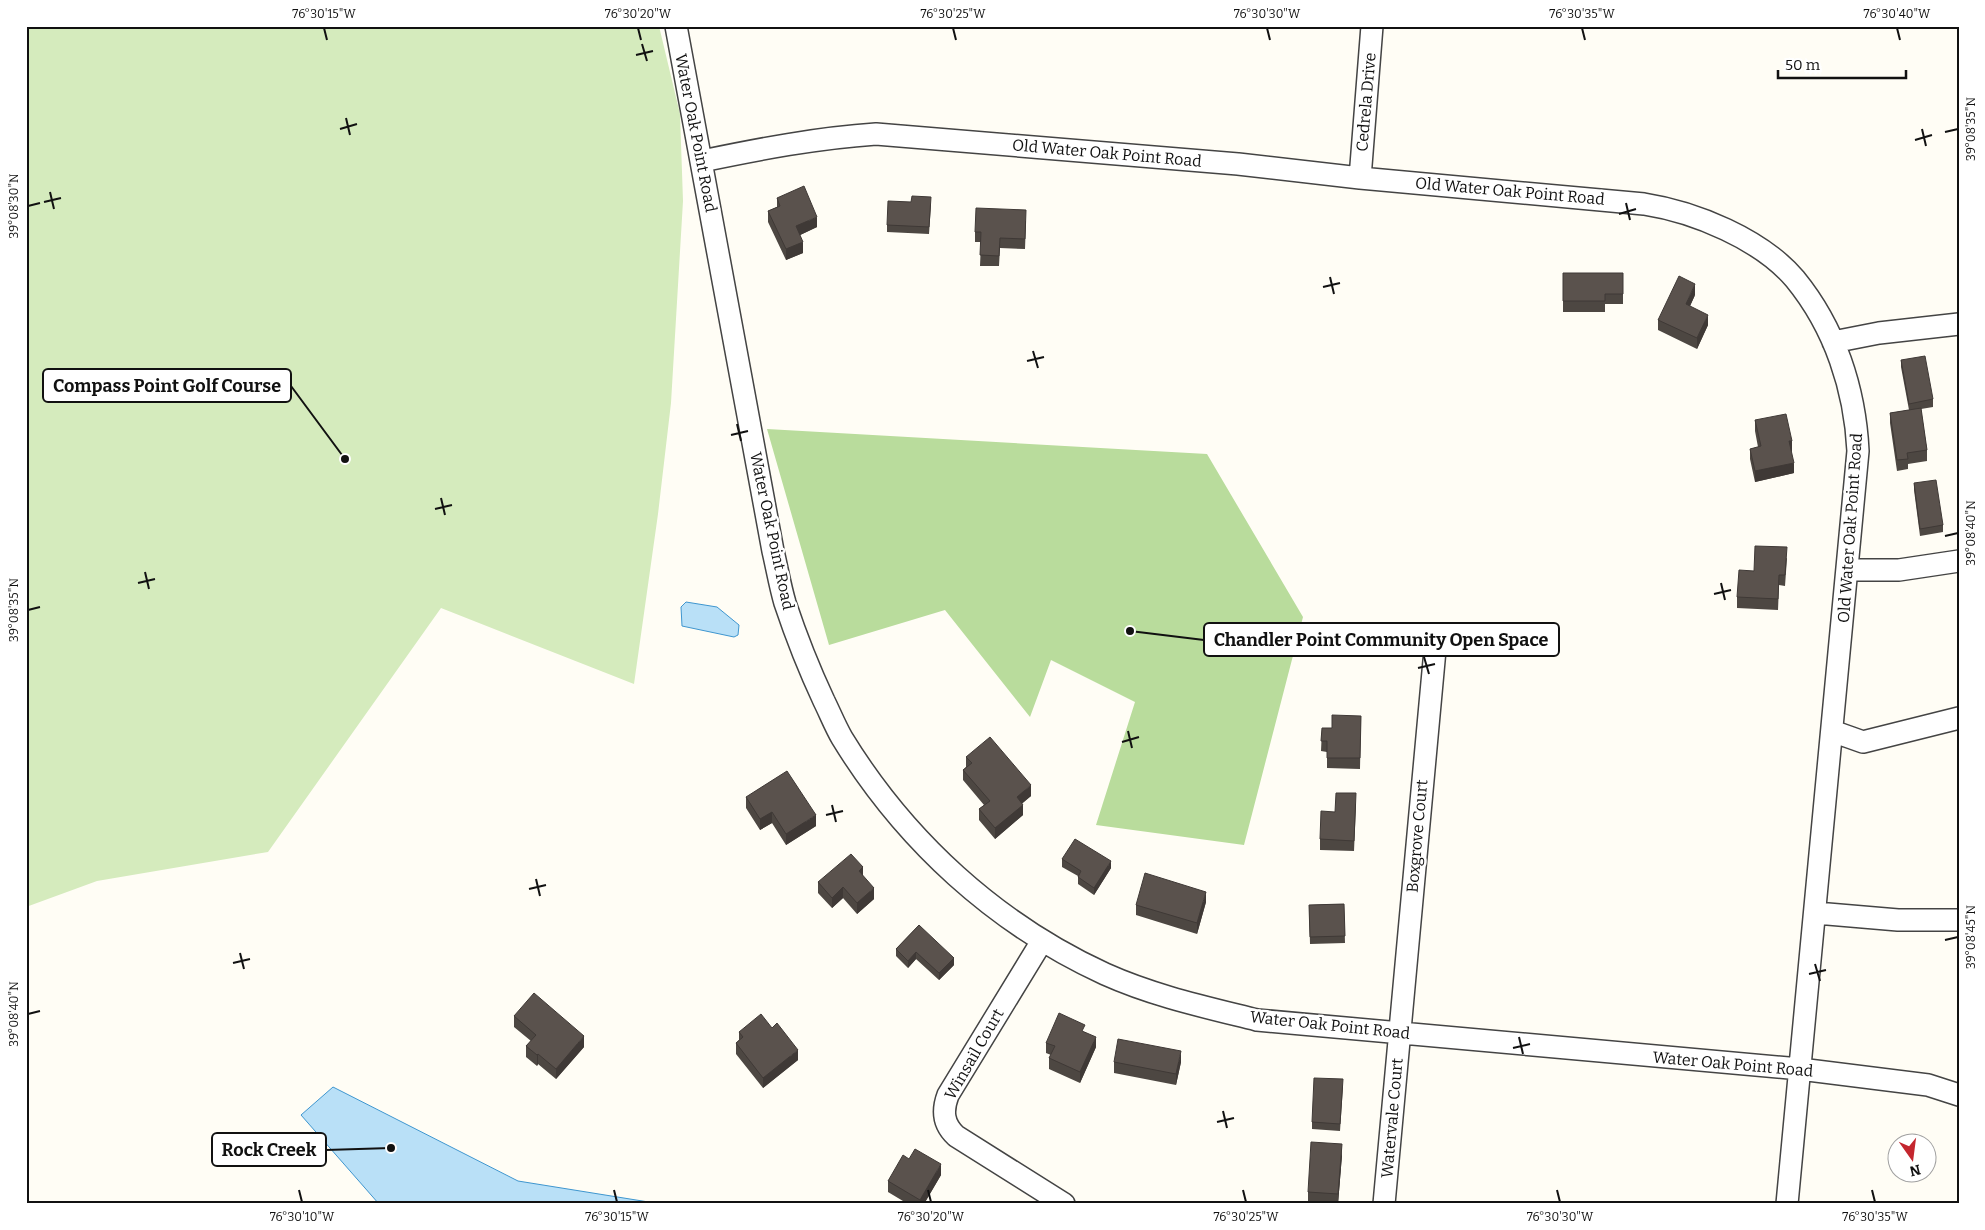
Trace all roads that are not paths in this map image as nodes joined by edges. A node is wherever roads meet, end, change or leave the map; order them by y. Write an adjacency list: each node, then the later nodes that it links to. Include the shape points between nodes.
1 (676, 26): 3 (street, Water Oak Point Road)
2 (1372, 26): 4 (street, Cedrela Drive)
3 (702, 161): 4 (street, Old Water Oak Point Road, via 794,142 876,134 1238,164); 14 (street, Water Oak Point Road, via 773,551 784,601 807,663 841,736 895,812 959,879)
4 (1360, 178): 6 (street, Old Water Oak Point Road, via 1673,208 1705,220 1753,245 1776,262 1794,279)
5 (1959, 324): 6 (street, via 1878,333)
6 (1833, 342): 8 (street, Old Water Oak Point Road, via 1845,374 1857,426 1858,451)
7 (1959, 560): 8 (street, via 1899,570)
8 (1848, 570): 11 (street, Old Water Oak Point Road)
9 (1436, 639): 15 (street, Boxgrove Court)
10 (1959, 718): 11 (street, via 1863,742)
11 (1832, 731): 12 (street, Old Water Oak Point Road)
12 (1816, 913): 13 (street, via 1898,920); 16 (street, Old Water Oak Point Road)
13 (1959, 920)
14 (1042, 941): 15 (street, Water Oak Point Road, via 1106,974 1176,1000 1257,1020); 18 (street, Winsail Court, via 948,1094 944,1117 948,1129 956,1136)
15 (1400, 1032): 16 (street, Water Oak Point Road); 19 (street, Watervale Court)
16 (1800, 1070): 17 (street, Water Oak Point Road, via 1928,1085); 20 (street, Old Water Oak Point Road)
17 (1959, 1094)
18 (1064, 1204)
19 (1384, 1204)
20 (1787, 1204)

